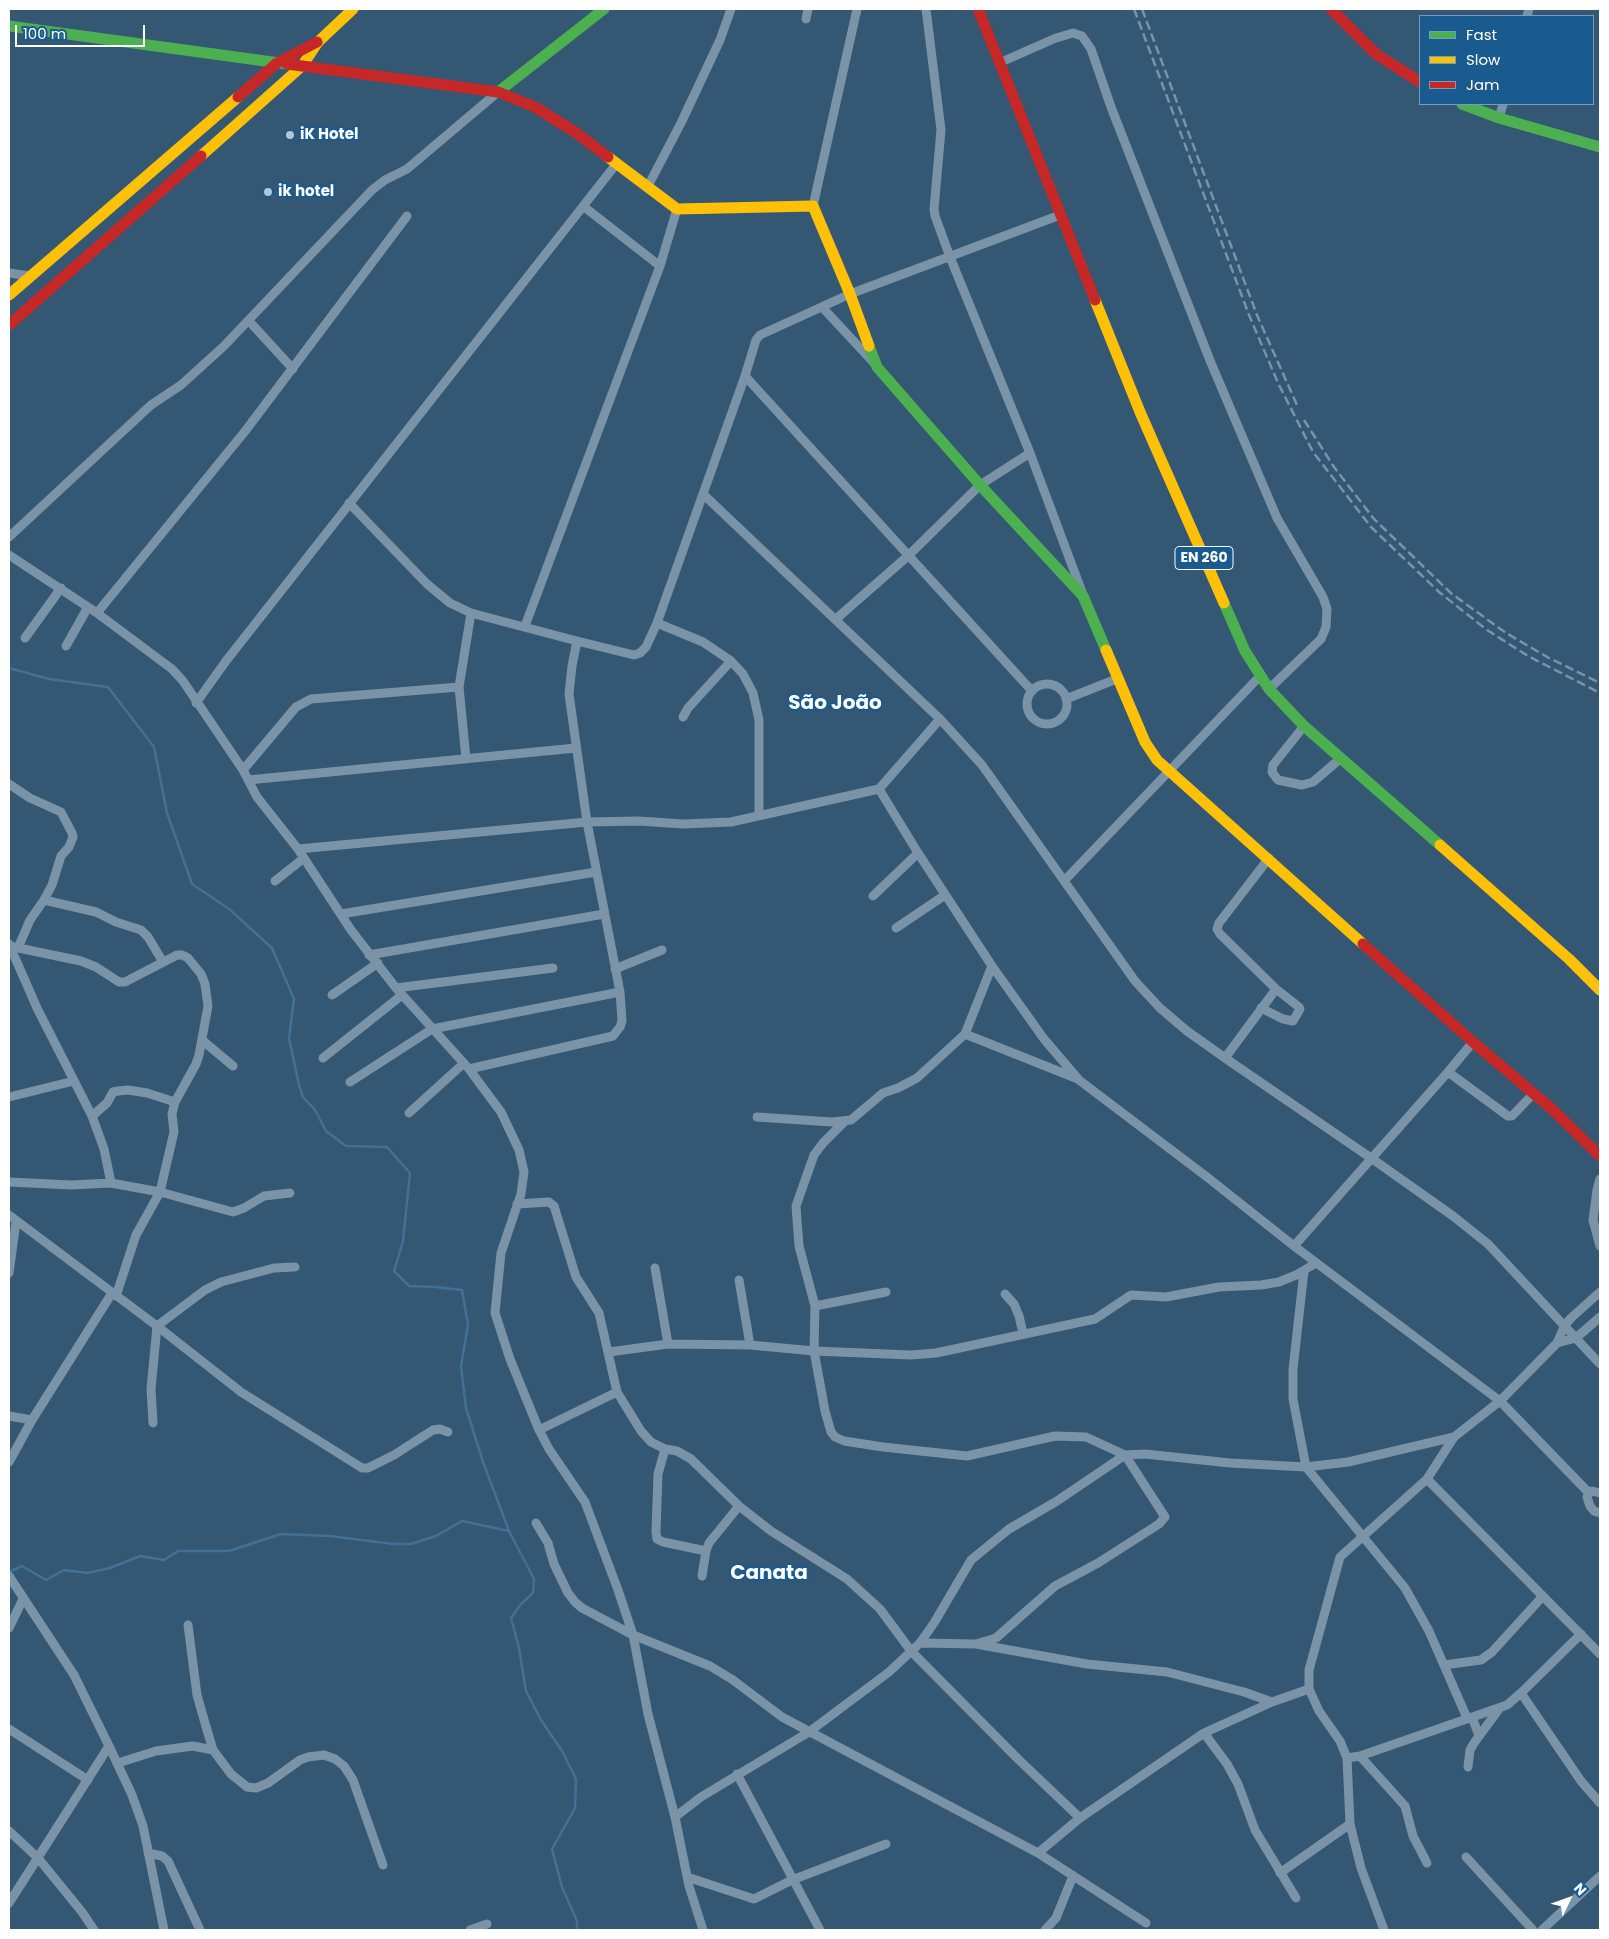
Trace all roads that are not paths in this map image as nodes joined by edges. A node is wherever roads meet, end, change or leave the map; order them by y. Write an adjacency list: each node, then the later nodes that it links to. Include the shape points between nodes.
1 (353, 9): 11 (street)
2 (604, 9): 16 (street)
3 (731, 9): 22 (street, via 720,40)
4 (808, 9): 9 (street)
5 (857, 9): 24 (street)
6 (926, 9): 28 (street, via 941,130 934,209)
7 (978, 9): 13 (street, EN 260)
8 (1330, 9): 15 (street, via 1376,54)
9 (806, 19)
10 (9, 26): 12 (street)
11 (318, 42): 12 (street); 14 (street)
12 (277, 63): 14 (street); 31 (street)
13 (999, 63): 26 (street, EN 260); 62 (street, via 1073,33 1082,36 1091,50 1211,363 1277,518 1327,609 1321,639)
14 (302, 66): 16 (street); 36 (street)
15 (1419, 81)
16 (498, 92): 21 (street, via 535,107); 35 (street, via 407,169 372,190)
17 (1465, 105): 19 (street)
18 (1503, 105): 19 (street)
19 (1498, 118): 20 (street)
20 (1600, 148)
21 (617, 163): 22 (street); 23 (street)
22 (648, 186): 25 (street)
23 (583, 206): 29 (street); 43 (street)
24 (813, 206): 25 (street); 32 (street)
25 (677, 209): 29 (street)
26 (1060, 215): 28 (street); 59 (street, EN 260, via 1144,421 1245,651)
27 (407, 216): 38 (street)
28 (950, 257): 32 (street); 40 (street)
29 (660, 266): 54 (street)
30 (9, 273): 31 (street)
31 (30, 276): 33 (street)
32 (850, 294): 34 (street); 37 (street)
33 (9, 295)
34 (822, 307): 37 (street); 39 (street, via 760,335)
35 (249, 321): 38 (street); 44 (street, via 181,385 151,405)
36 (9, 325)
37 (877, 367): 41 (street)
38 (293, 369): 50 (street)
39 (746, 376): 42 (street); 46 (street)
40 (1030, 453): 41 (street); 48 (street)
41 (980, 485): 46 (street); 48 (street)
42 (703, 494): 52 (street); 53 (street)
43 (349, 503): 51 (street, via 427,584 450,604); 65 (street)
44 (9, 538)
45 (9, 555): 47 (street)
46 (910, 555): 52 (street); 63 (street)
47 (61, 588): 49 (street); 55 (street)
48 (1083, 596): 60 (street)
49 (88, 607): 50 (street); 57 (street)
50 (98, 613): 65 (street, via 172,669)
51 (471, 613): 54 (street); 61 (street)
52 (836, 619): 67 (street)
53 (658, 623): 56 (street, via 640,654); 58 (street, via 703,642)
54 (525, 626): 56 (street)
55 (25, 638)
56 (576, 640): 69 (street, via 569,694)
57 (66, 646)
58 (730, 661): 66 (street); 77 (street, via 743,674 753,693 758,720)
59 (1260, 676): 62 (street, EN 260); 73 (street)
60 (1119, 678): 64 (street); 73 (street, via 1145,742)
61 (459, 687): 71 (street); 72 (street, via 311,699 296,707)
62 (1270, 689): 68 (street, EN 260)
63 (1032, 691): 64 (street, via 1046,684 1055,686); 64 (street, via 1028,697 1028,710 1040,722 1052,723 1062,718)
64 (1066, 699)
65 (196, 703): 72 (street)
66 (683, 717)
67 (940, 718): 76 (street); 84 (street, via 982,765)
68 (1304, 726): 70 (street, EN 260); 70 (street, via 1273,765 1272,772 1278,780 1302,785 1313,782)
69 (576, 748): 71 (street); 78 (street)
70 (1341, 758): 100 (street, EN 260)
71 (466, 759): 74 (street)
72 (242, 770): 74 (street)
73 (1169, 771): 81 (street); 84 (street)
74 (248, 780): 80 (street)
75 (9, 784): 87 (street, via 60,812 72,833 70,845 61,856)
76 (880, 790): 77 (street); 79 (street)
77 (759, 814): 78 (street, via 712,823)
78 (587, 822): 80 (street); 82 (street)
79 (918, 853): 85 (street); 86 (street)
80 (301, 854): 83 (street); 88 (street)
81 (1269, 858): 99 (street, via 1217,929); 108 (street)
82 (596, 872): 88 (street); 89 (street)
83 (275, 881)
84 (1064, 882): 110 (street, via 1135,981 1167,1014)
85 (945, 895): 90 (street); 96 (street)
86 (873, 896)
87 (44, 900): 91 (street); 94 (street, via 96,912 141,930)
88 (341, 914): 93 (street)
89 (604, 914): 93 (street); 98 (street)
90 (896, 928)
91 (11, 946): 94 (street, via 81,961 119,982 126,982); 115 (street, via 37,1008)
92 (662, 950): 98 (street)
93 (370, 955): 95 (street)
94 (163, 962): 107 (street, via 182,955 201,974 208,1006)
95 (378, 963): 101 (street); 103 (street)
96 (992, 966): 106 (street); 114 (street, via 1044,1039)
97 (553, 968): 101 (street)
98 (615, 969): 102 (street)
99 (1276, 989): 104 (street); 104 (street, via 1299,1007 1293,1021)
100 (1600, 990)
101 (399, 992): 105 (street); 109 (street)
102 (620, 992): 105 (street); 112 (street, via 622,1020 613,1036)
103 (332, 995)
104 (1261, 1008): 110 (street)
105 (432, 1030): 112 (street); 116 (street)
106 (965, 1034): 114 (street); 123 (street, via 917,1078 882,1093 851,1120)
107 (202, 1040): 111 (street); 119 (street, via 196,1064)
108 (1473, 1042): 113 (street); 117 (street)
109 (322, 1058)
110 (1225, 1058): 125 (street)
111 (233, 1066)
112 (466, 1066): 120 (street); 131 (street, via 501,1112 519,1150 524,1172)
113 (1448, 1072): 117 (street, via 1508,1116 1512,1116); 125 (street)
114 (1079, 1080): 134 (street)
115 (74, 1081): 118 (street); 121 (street)
116 (350, 1082)
117 (1534, 1093): 124 (street)
118 (9, 1097)
119 (175, 1102): 121 (street, via 147,1093 118,1091 113,1092 107,1103); 129 (street, via 172,1114 174,1130)
120 (409, 1113)
121 (92, 1116): 128 (street, via 104,1149)
122 (757, 1117): 123 (street)
123 (844, 1122): 146 (street, via 814,1155 796,1206 799,1246)
124 (1600, 1156)
125 (1371, 1158): 134 (street); 148 (street, via 1488,1244)
126 (1600, 1178): 135 (street, via 1593,1220)
127 (9, 1182): 128 (street)
128 (111, 1183): 129 (street)
129 (160, 1192): 130 (street, via 233,1212 264,1196); 144 (street, via 136,1235)
130 (290, 1193)
131 (518, 1204): 156 (street, via 549,1202 554,1206 576,1277 600,1313); 163 (street, via 500,1252 495,1313)
132 (9, 1215): 133 (street)
133 (16, 1222): 140 (street); 144 (street)
134 (1294, 1246): 136 (street)
135 (1600, 1246)
136 (1316, 1263): 139 (street); 159 (street)
137 (294, 1267): 149 (street, via 274,1268 221,1282)
138 (654, 1268): 153 (street)
139 (1304, 1270): 150 (street, via 1279,1282 1261,1285 1219,1287 1166,1297 1132,1295 1095,1319); 169 (street, via 1293,1369 1293,1400)
140 (9, 1273)
141 (739, 1280): 154 (street)
142 (886, 1292): 146 (street)
143 (1600, 1292): 148 (street)
144 (114, 1294): 149 (street); 161 (street)
145 (1006, 1294): 150 (street, via 1019,1316)
146 (814, 1306): 155 (street)
147 (1600, 1317): 151 (street)
148 (1565, 1325): 151 (street); 152 (street)
149 (157, 1326): 162 (street, via 151,1389); 164 (street, via 241,1392 362,1468 394,1455 433,1430)
150 (1023, 1333): 155 (street, via 936,1353)
151 (1576, 1338): 152 (street); 157 (street)
152 (1557, 1343): 159 (street)
153 (668, 1344): 154 (street); 156 (street)
154 (750, 1345): 155 (street)
155 (814, 1351): 167 (street, via 825,1411 835,1437 883,1447 967,1456 1055,1436 1069,1436 1098,1442)
156 (609, 1352): 158 (street)
157 (1600, 1364)
158 (617, 1392): 163 (street); 166 (street, via 641,1431)
159 (1500, 1401): 165 (street); 171 (street)
160 (9, 1416): 161 (street)
161 (32, 1420): 168 (street)
162 (153, 1423)
163 (539, 1430): 185 (street, via 590,1512)
164 (448, 1432)
165 (1454, 1437): 169 (street, via 1348,1462); 170 (street)
166 (664, 1449): 173 (street, via 677,1451 691,1459); 177 (street, via 658,1474 657,1539)
167 (1125, 1456): 169 (street, via 1144,1454); 186 (street, via 1008,1529 971,1560); 187 (street, via 1163,1512 1163,1520 1055,1586 996,1638)
168 (9, 1462)
169 (1306, 1467): 176 (street)
170 (1427, 1478): 176 (street); 180 (street)
171 (1589, 1493): 172 (street); 174 (street, via 1590,1506)
172 (1600, 1493)
173 (739, 1506): 177 (street); 188 (street, via 771,1531 847,1579 880,1609)
174 (1600, 1513)
175 (536, 1523): 185 (street, via 548,1543 560,1580 575,1602)
176 (1361, 1536): 190 (street, via 1405,1588); 191 (street, via 1340,1556 1309,1670)
177 (706, 1551): 179 (street)
178 (9, 1576): 181 (street)
179 (702, 1576)
180 (1543, 1596): 184 (street); 190 (street, via 1481,1660)
181 (23, 1599): 183 (street); 200 (street, via 74,1675)
182 (188, 1625): 201 (street, via 197,1695)
183 (9, 1628)
184 (1581, 1634): 189 (street); 192 (street)
185 (633, 1635): 197 (street, via 710,1666); 209 (street, via 648,1714)
186 (920, 1643): 187 (street); 188 (street)
187 (976, 1644): 193 (street, via 1087,1664 1167,1672)
188 (911, 1651): 197 (street, via 889,1672); 210 (street)
189 (1600, 1654)
190 (1444, 1666): 195 (street)
191 (1309, 1690): 193 (street); 203 (street)
192 (1522, 1694): 194 (street); 208 (street, via 1581,1781)
193 (1272, 1702): 198 (street)
194 (1499, 1708): 195 (street); 199 (street)
195 (1470, 1718): 199 (street); 202 (street)
196 (9, 1729): 207 (street)
197 (809, 1732): 206 (street); 215 (street)
198 (1204, 1733): 210 (street); 220 (street, via 1238,1784 1255,1830)
199 (1479, 1736): 205 (street, via 1470,1750)
200 (109, 1746): 204 (street); 207 (street)
201 (213, 1750): 204 (street, via 193,1746 156,1751); 219 (street, via 240,1782 256,1788 308,1757 324,1755 335,1759 353,1780)
202 (1360, 1756): 203 (street); 218 (street, via 1405,1806 1413,1836)
203 (1347, 1758): 211 (street)
204 (118, 1763): 214 (street, via 143,1826)
205 (1468, 1767)
206 (736, 1774): 209 (street); 224 (street)
207 (88, 1780): 217 (street)
208 (1600, 1803)
209 (674, 1817): 223 (street)
210 (1080, 1818): 215 (street)
211 (1350, 1824): 220 (street); 236 (street, via 1361,1868)
212 (9, 1831): 217 (street)
213 (886, 1844): 224 (street)
214 (148, 1853): 230 (street); 231 (street, via 168,1861)
215 (1038, 1853): 221 (street)
216 (1466, 1857): 237 (street)
217 (38, 1858): 226 (street); 229 (street)
218 (1427, 1863)
219 (383, 1864)
220 (1280, 1873): 225 (street)
221 (1074, 1876): 228 (street); 235 (street, via 1056,1918)
222 (1600, 1876): 238 (street)
223 (687, 1877): 224 (street, via 752,1899); 233 (street)
224 (792, 1880): 234 (street)
225 (1296, 1898)
226 (9, 1903)
227 (487, 1924): 232 (street)
228 (1146, 1924)
229 (94, 1930)
230 (164, 1930)
231 (200, 1930)
232 (470, 1930)
233 (703, 1930)
234 (820, 1930)
235 (1045, 1930)
236 (1384, 1930)
237 (1533, 1930)
238 (1542, 1930)

